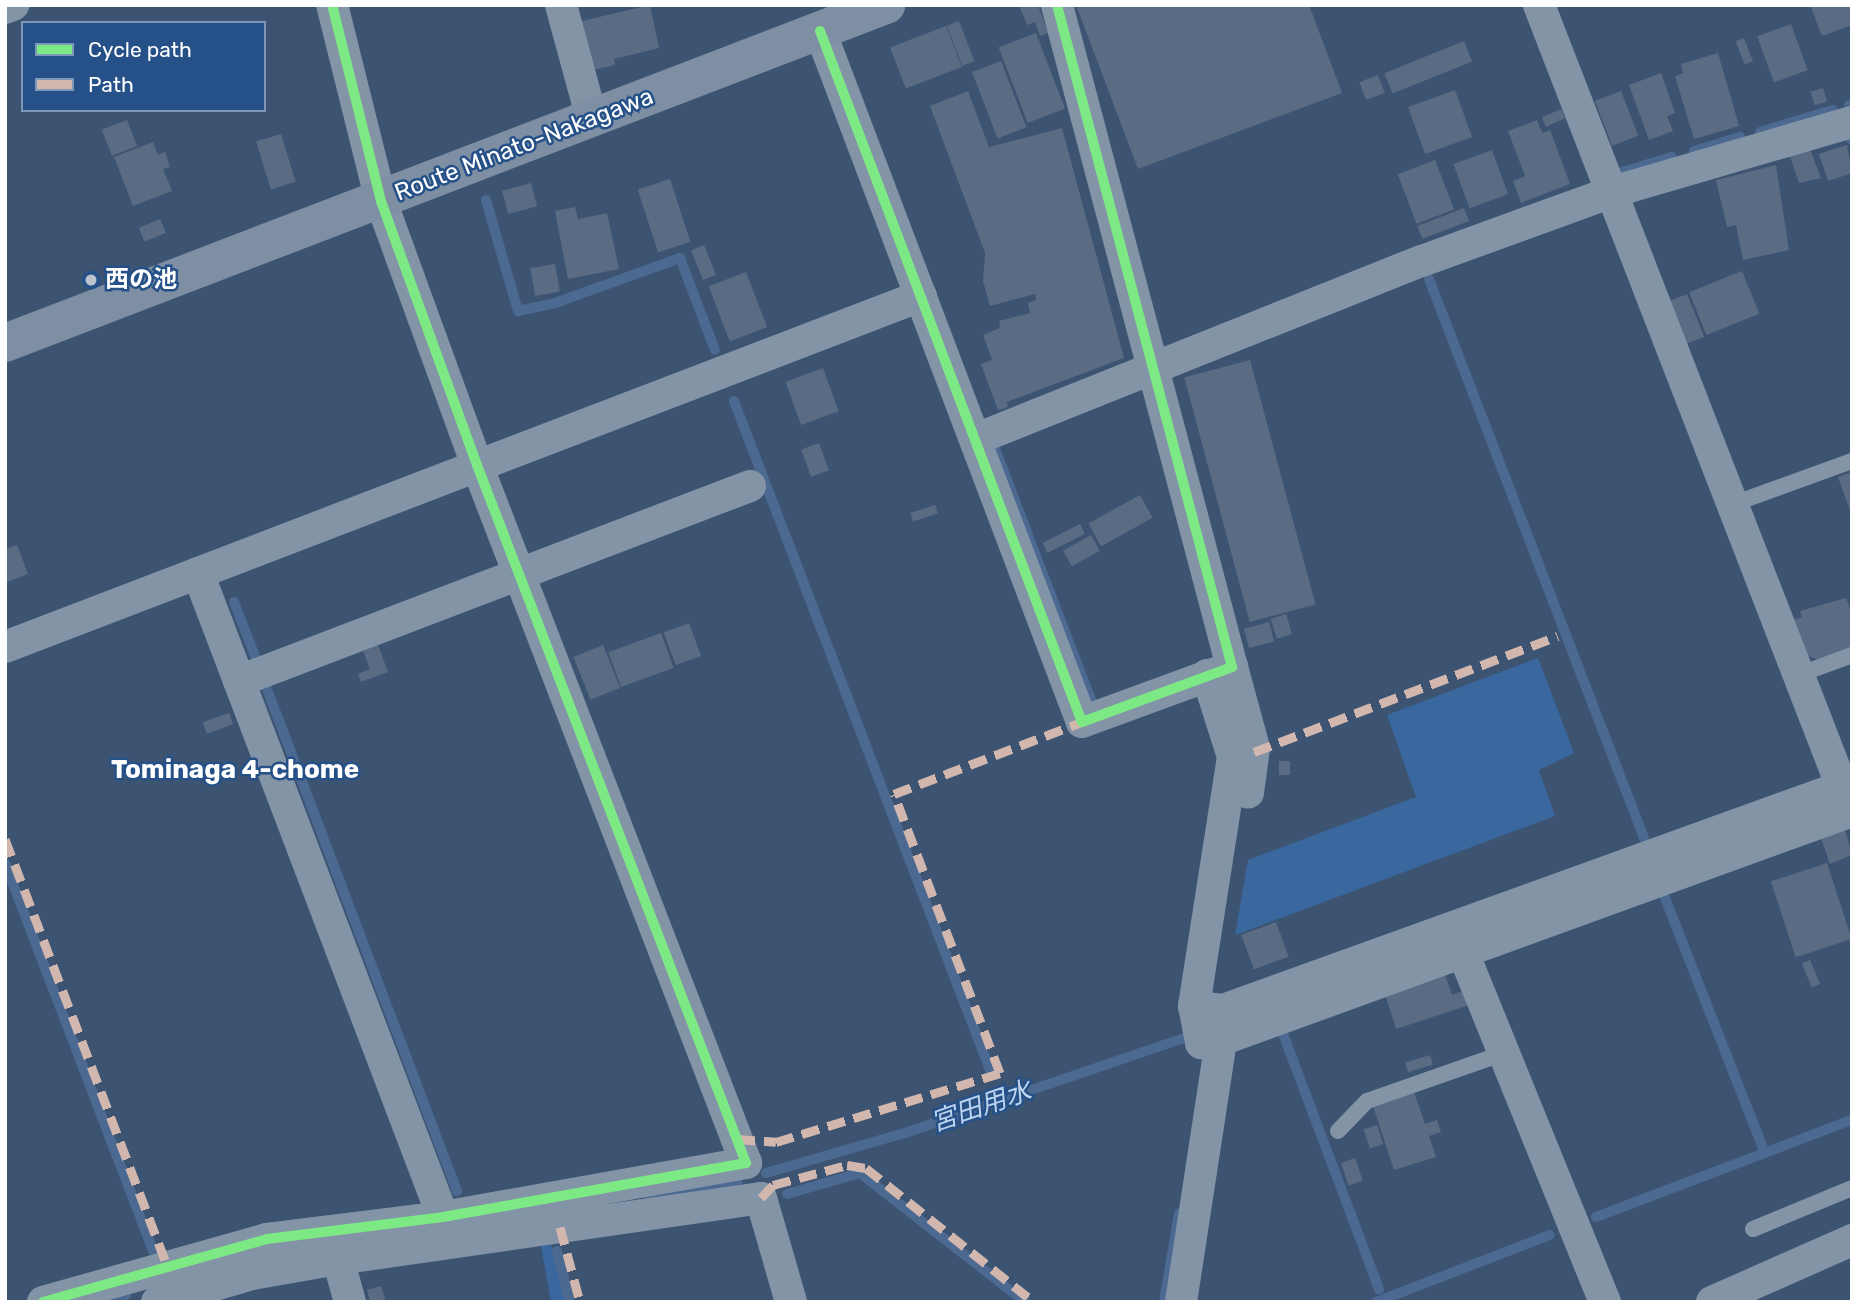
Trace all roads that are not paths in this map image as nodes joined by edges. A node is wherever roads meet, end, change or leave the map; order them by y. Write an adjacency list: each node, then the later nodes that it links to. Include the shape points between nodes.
1 (13, 5): 7 (street)
2 (332, 5): 12 (street)
3 (561, 5): 9 (street)
4 (886, 5): 8 (main road, Route Minato-Nakagawa)
5 (1057, 5): 15 (street)
6 (1539, 5): 11 (street)
7 (5, 8)
8 (820, 31): 9 (main road, Route Minato-Nakagawa); 13 (street)
9 (592, 119): 12 (main road, Route Minato-Nakagawa)
10 (1852, 122): 11 (street)
11 (1612, 192): 15 (street); 20 (street)
12 (381, 201): 14 (main road, Route Minato-Nakagawa); 18 (street)
13 (921, 296): 16 (street); 18 (street)
14 (5, 343)
15 (1152, 369): 16 (street); 25 (street)
16 (975, 439): 25 (street, via 1082,722)
17 (1852, 461): 20 (lane)
18 (477, 465): 21 (street); 22 (street)
19 (750, 486): 22 (street)
20 (1733, 504): 26 (street)
21 (198, 573): 23 (street); 27 (street)
22 (519, 574): 27 (street); 34 (street)
23 (5, 647)
24 (1852, 655): 26 (lane)
25 (1220, 671): 30 (street, via 1243,754)
26 (1798, 674): 28 (street)
27 (239, 681): 37 (street)
28 (1850, 801): 29 (street); 30 (street)
29 (1462, 950): 31 (street); 32 (street)
30 (1206, 1008): 31 (street, via 1201,1043)
31 (1221, 1040): 45 (street)
32 (1504, 1053): 33 (lane, via 1367,1101); 46 (street)
33 (1338, 1131)
34 (746, 1163): 36 (street); 37 (street)
35 (1852, 1188): 38 (lane)
36 (761, 1198): 40 (street); 44 (street)
37 (443, 1217): 41 (street, via 267,1240)
38 (1753, 1229)
39 (1852, 1240): 47 (street)
40 (338, 1259): 42 (street, via 253,1274); 43 (street)
41 (43, 1302)
42 (157, 1302)
43 (349, 1302)
44 (791, 1302)
45 (1181, 1302)
46 (1605, 1302)
47 (1712, 1302)

